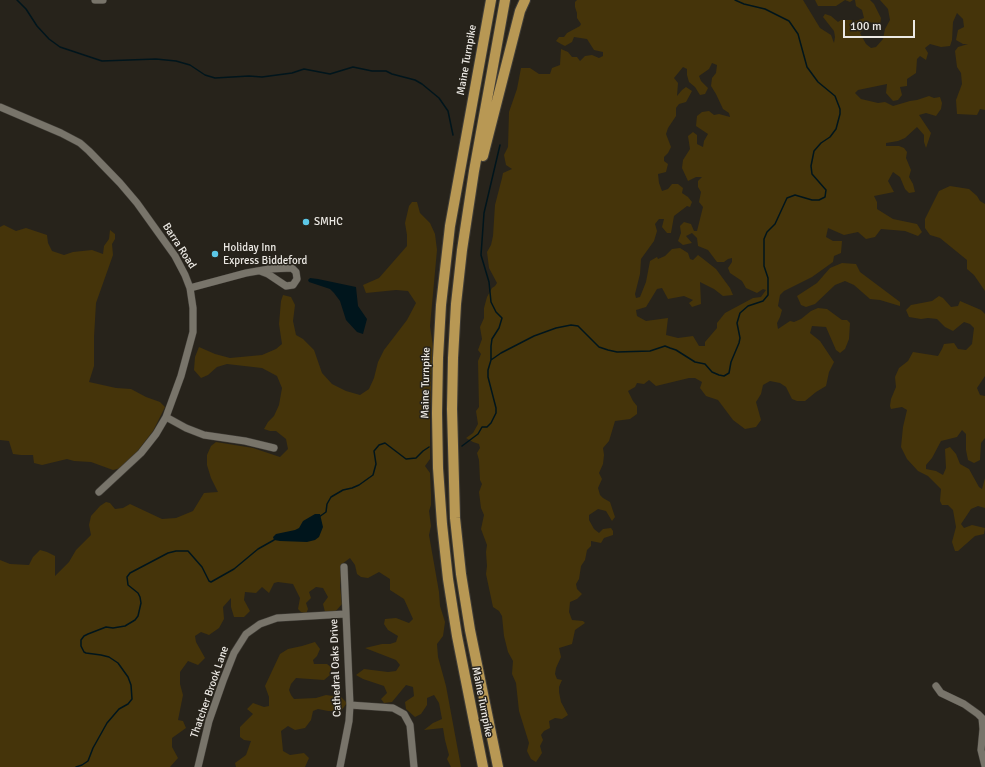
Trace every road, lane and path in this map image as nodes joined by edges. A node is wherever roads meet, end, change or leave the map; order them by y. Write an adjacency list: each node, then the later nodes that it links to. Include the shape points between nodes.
1 (95, 0): 2 (street)
2 (102, 0)
3 (484, 0): 7 (highway)
4 (490, 0): 7 (highway, Maine Turnpike)
5 (505, 0): 9 (highway, Maine Turnpike)
6 (525, 0): 9 (highway, via 481,162)
7 (486, 27): 26 (highway, Maine Turnpike, via 450,226 441,305 437,413 441,508 448,580)
8 (0, 107): 13 (street, Barra Road, via 61,133 89,151 137,203 175,256)
9 (474, 171): 27 (highway, Maine Turnpike, via 456,304 453,358 453,476 461,574)
10 (289, 268): 11 (street); 12 (street, via 279,276); 12 (street, via 297,274 297,280 292,285)
11 (260, 271): 12 (street); 13 (street)
12 (284, 285)
13 (190, 288): 14 (street, Barra Road, via 194,308 192,336)
14 (166, 416): 15 (street, via 186,428 204,434); 16 (street, Barra Road, via 141,453)
15 (274, 448)
16 (100, 492)
17 (344, 567): 18 (street, Cathedral Oaks Drive)
18 (345, 614): 20 (street, Cathedral Oaks Drive); 23 (street, Thatcher Brook Lane, via 277,618 260,624 246,634 234,653 211,715)
19 (936, 686): 21 (street, via 941,693 964,704 982,718)
20 (350, 705): 24 (street, Cathedral Oaks Drive); 25 (street, via 392,708 404,714 410,725)
21 (983, 750): 22 (street)
22 (985, 766)
23 (198, 767)
24 (340, 767)
25 (414, 767)
26 (483, 767)
27 (498, 767)

